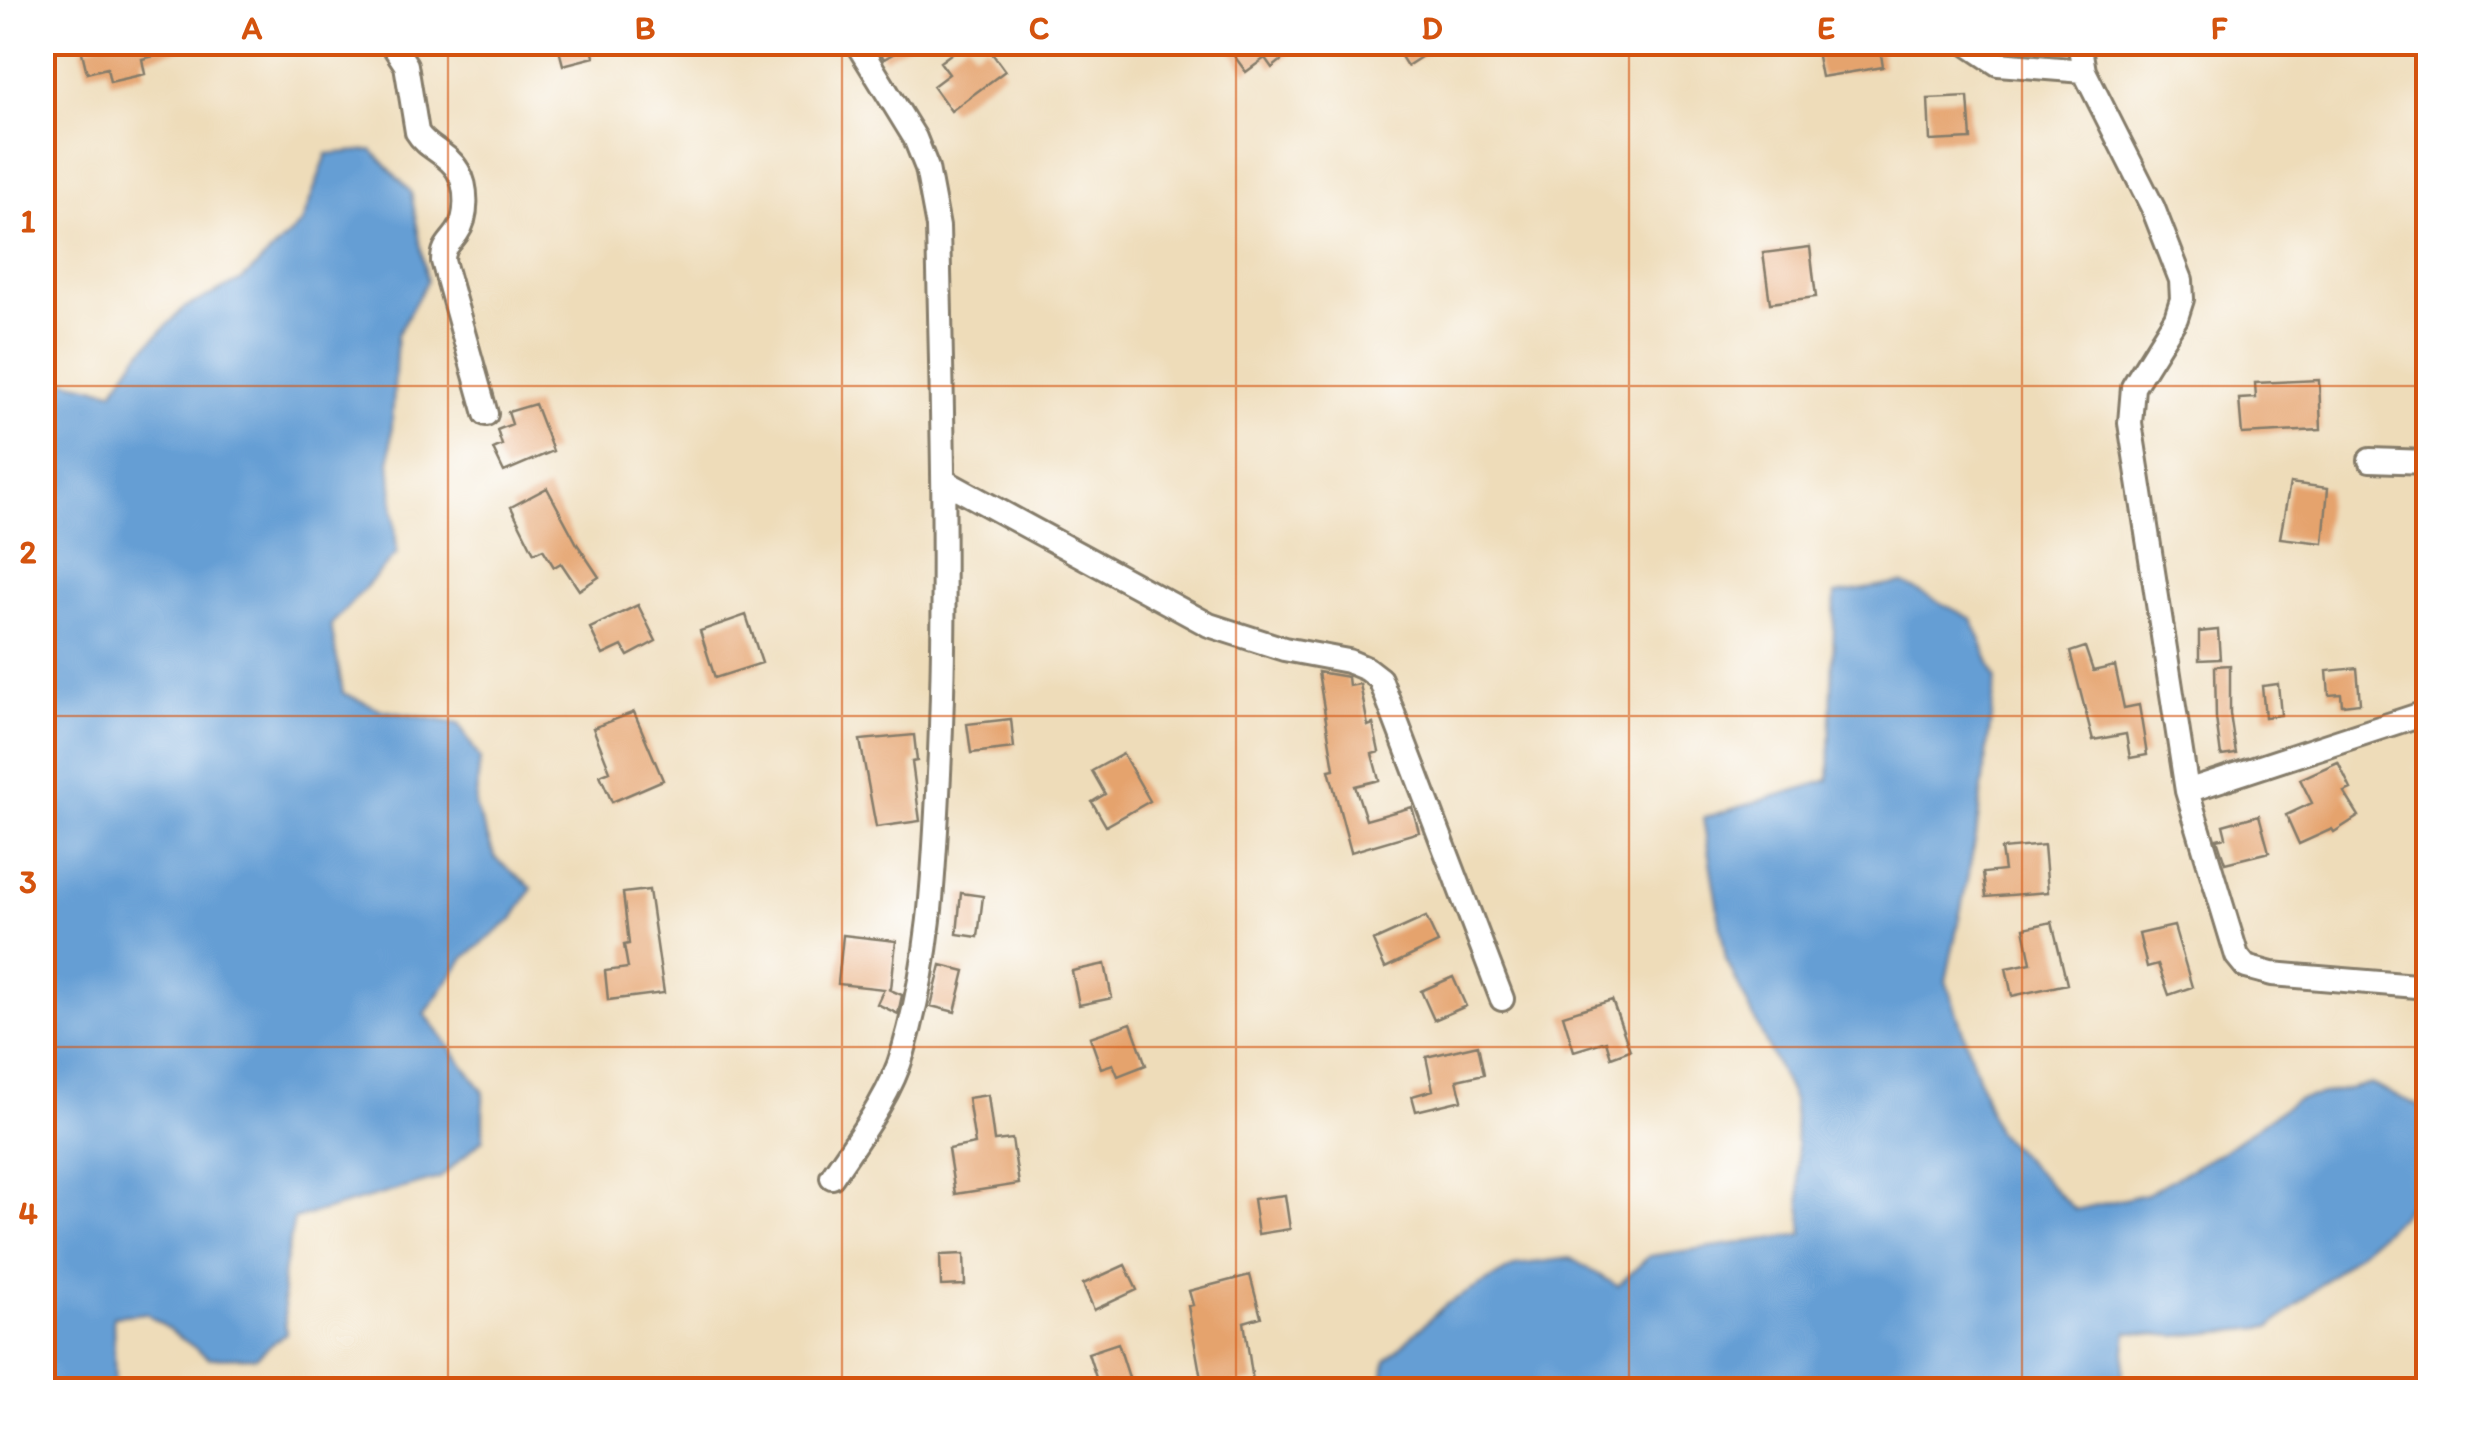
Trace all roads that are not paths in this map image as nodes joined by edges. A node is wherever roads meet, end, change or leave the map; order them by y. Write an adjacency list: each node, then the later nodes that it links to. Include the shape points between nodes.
1 (391, 42): 6 (street, via 406,65 417,132 447,156 464,186 460,230 443,261)
2 (856, 42): 9 (street, via 915,138 934,198)
3 (1966, 42): 5 (street, via 1998,64)
4 (2079, 42): 5 (street)
5 (2084, 71): 11 (street, via 2181,280 2176,318 2134,388 2130,424)
6 (486, 414)
7 (2370, 460): 8 (street)
8 (2428, 462)
9 (944, 481): 13 (street, via 1209,625 1348,661 1380,679); 14 (street, via 944,664 930,930 902,1055 879,1106)
10 (2428, 712): 11 (street)
11 (2187, 791): 12 (street, via 2227,928 2246,966)
12 (2428, 987)
13 (1502, 1000)
14 (832, 1177)

